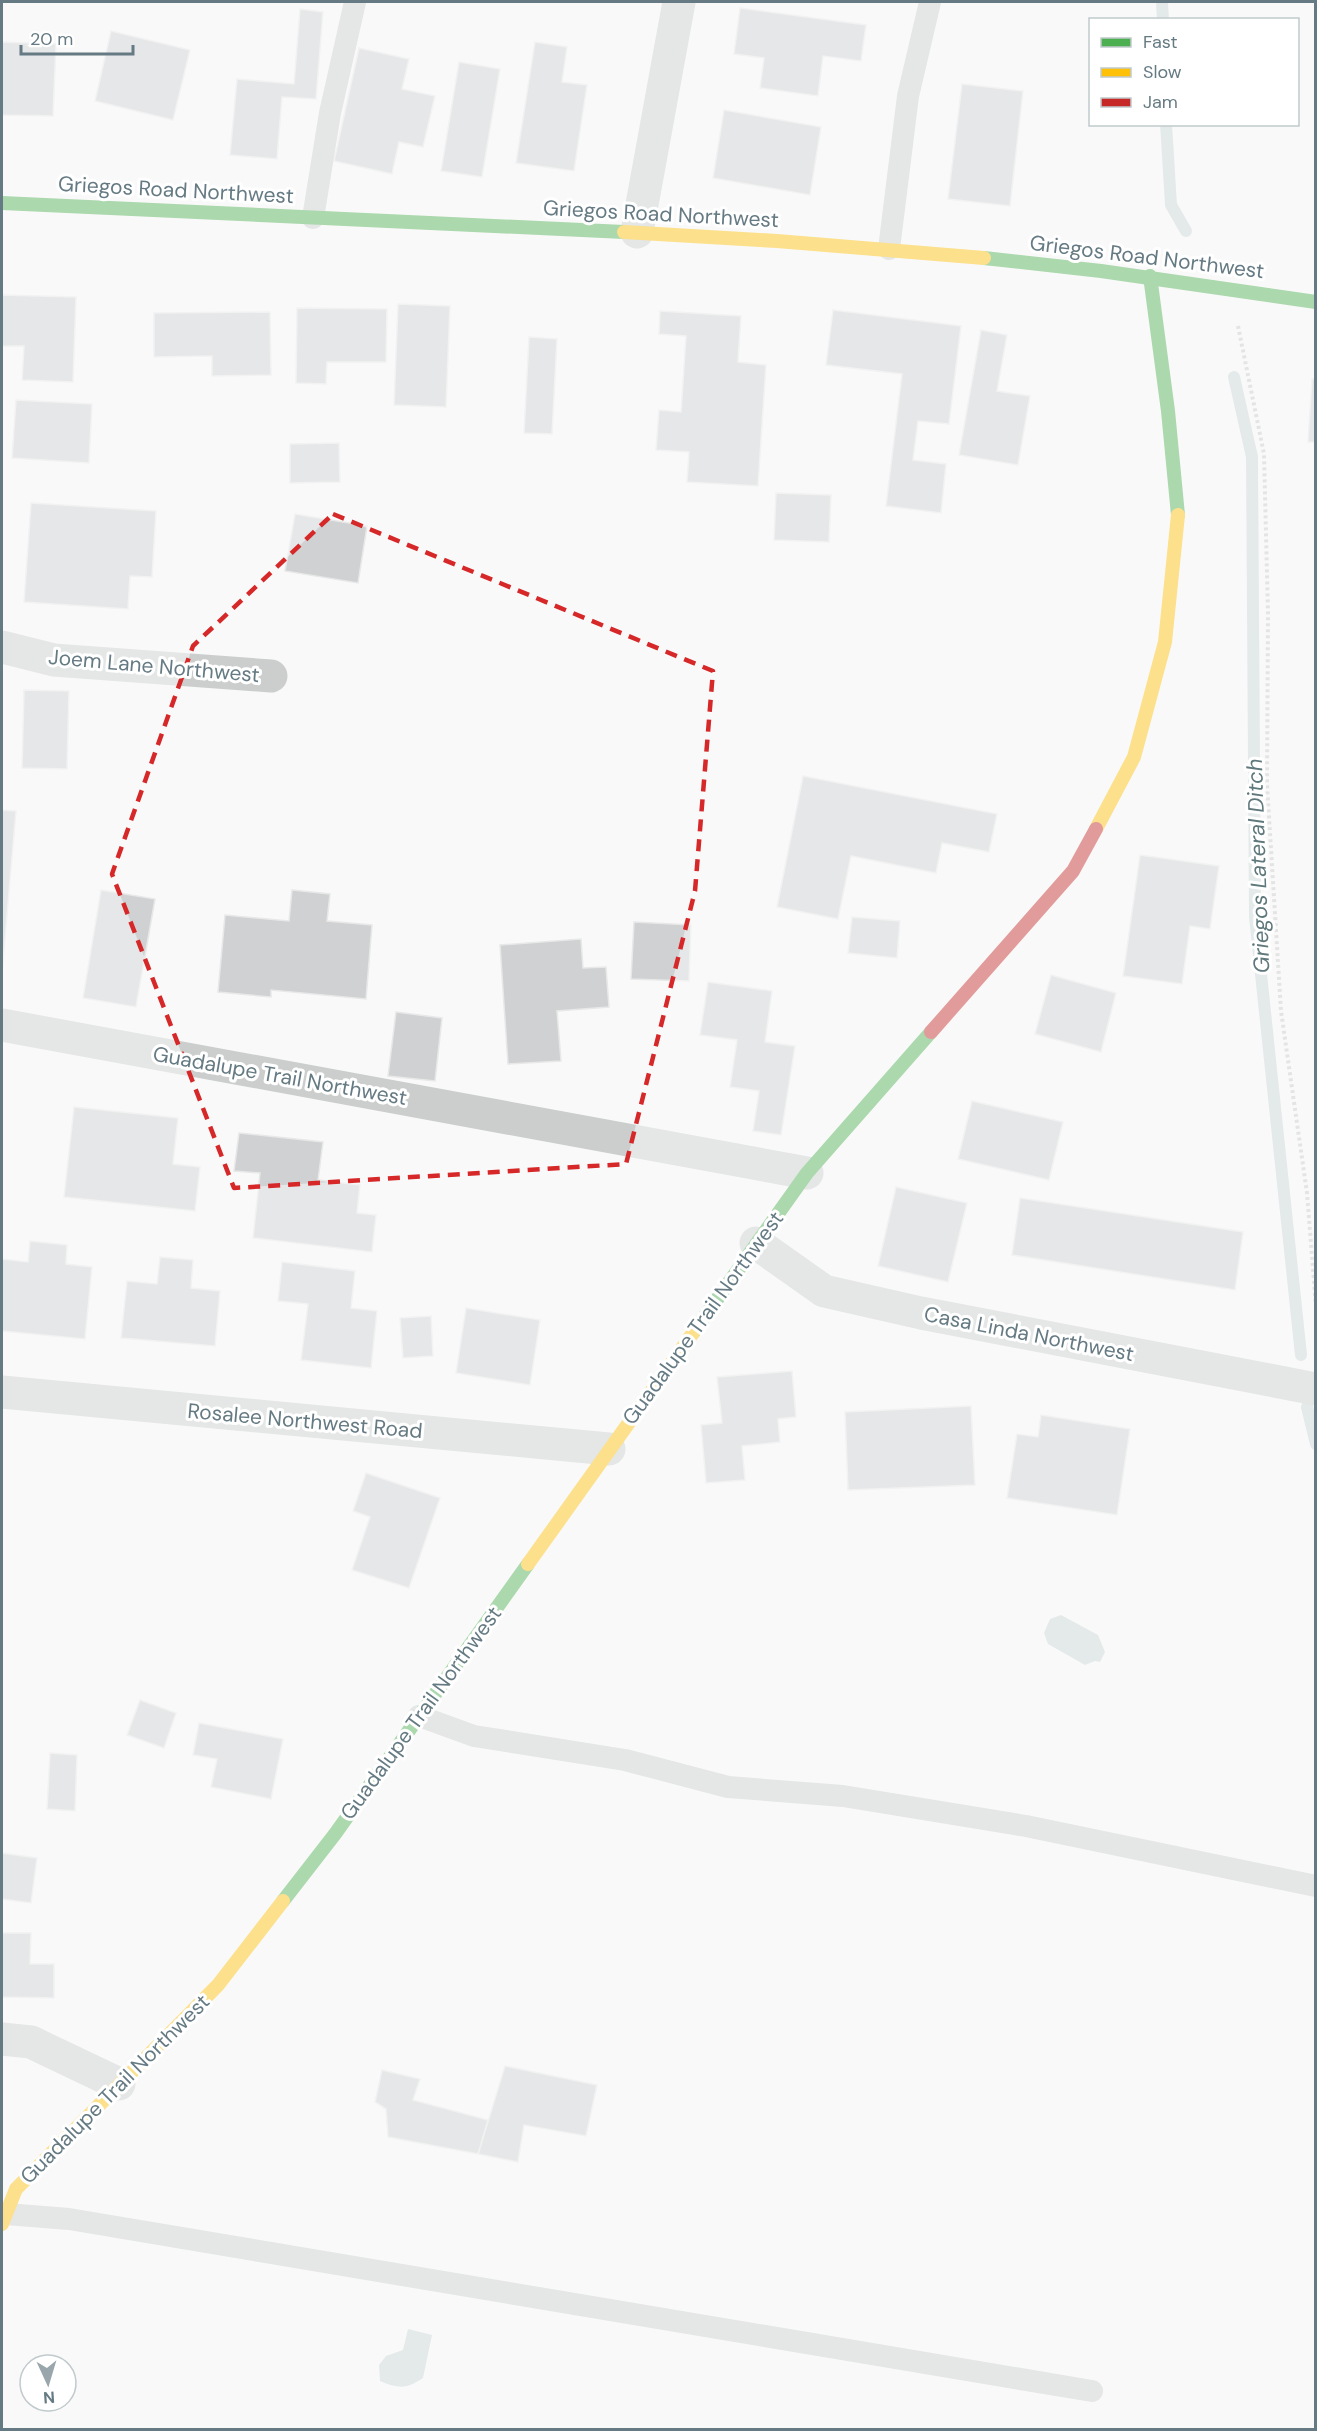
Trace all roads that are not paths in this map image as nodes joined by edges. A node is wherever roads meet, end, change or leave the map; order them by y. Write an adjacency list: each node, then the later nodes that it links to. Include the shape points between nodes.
1 (356, 2): 5 (lane, via 330,113)
2 (679, 2): 6 (street)
3 (930, 2): 7 (lane, via 908,96)
4 (2, 203): 5 (street, Griegos Road Northwest)
5 (313, 218): 6 (street, Griegos Road Northwest)
6 (637, 232): 7 (street, Griegos Road Northwest)
7 (889, 249): 8 (street, Griegos Road Northwest)
8 (1150, 276): 9 (street, Griegos Road Northwest); 13 (street, Guadalupe Trail Northwest, via 1178,514 1165,642 1134,758 1073,871)
9 (1316, 302)
10 (2, 647): 11 (street, Joem Lane Northwest, via 54,660)
11 (271, 676)
12 (2, 1025): 13 (street, Guadalupe Trail Northwest)
13 (807, 1173): 14 (street, Guadalupe Trail Northwest)
14 (756, 1243): 15 (street, Casa Linda Northwest, via 824,1291); 17 (street, Guadalupe Trail Northwest)
15 (1316, 1389)
16 (2, 1392): 17 (street, Rosalee Northwest Road)
17 (609, 1449): 18 (street, Guadalupe Trail Northwest)
18 (419, 1716): 19 (lane, via 474,1736 625,1760 728,1787 843,1796 1015,1824); 21 (street, Guadalupe Trail Northwest, via 335,1834 218,1985)
19 (1316, 1886)
20 (2, 2039): 21 (street, via 32,2042)
21 (119, 2084): 22 (street, Guadalupe Trail Northwest, via 16,2189)
22 (4, 2219): 23 (lane, via 69,2219)
23 (1092, 2391)

